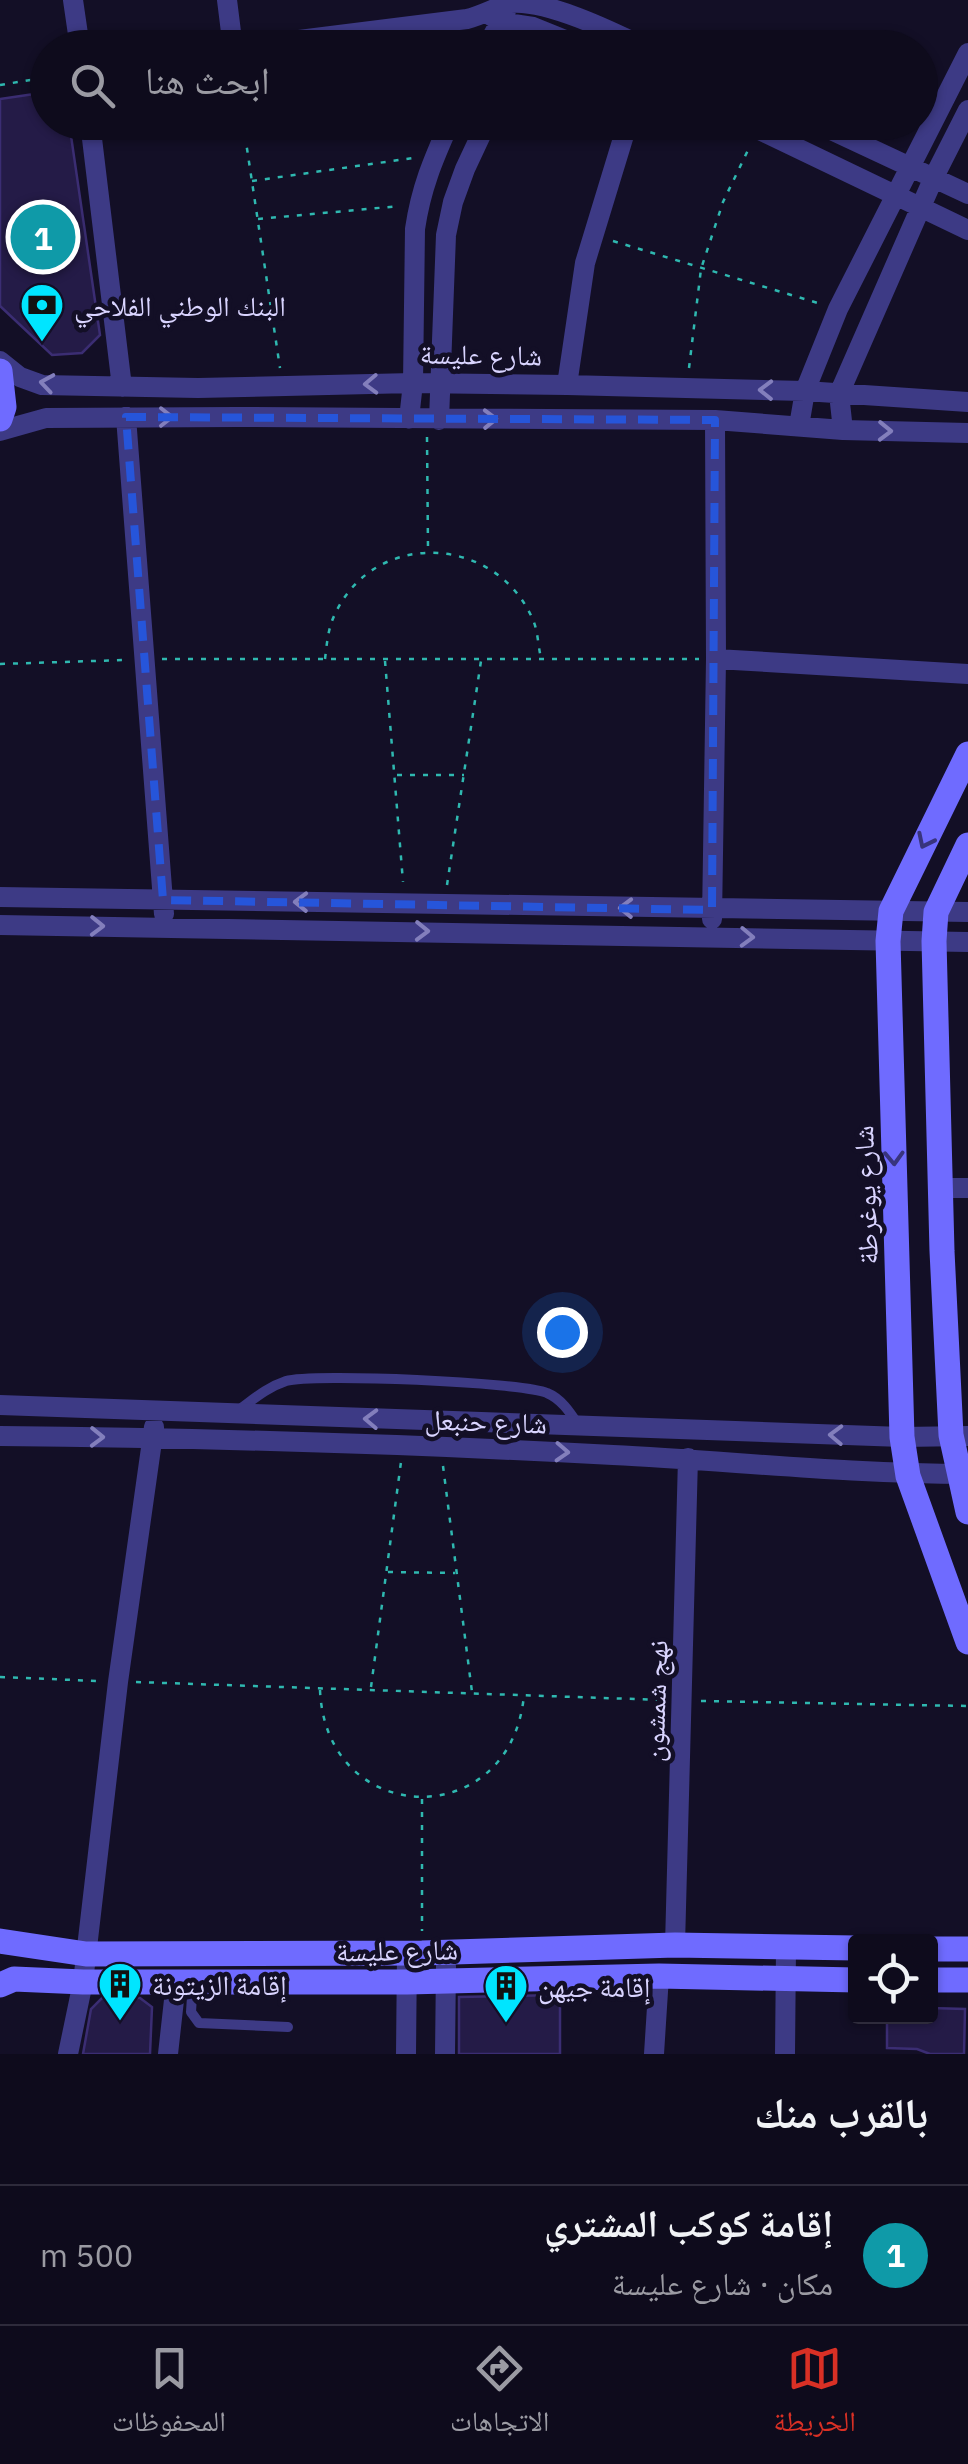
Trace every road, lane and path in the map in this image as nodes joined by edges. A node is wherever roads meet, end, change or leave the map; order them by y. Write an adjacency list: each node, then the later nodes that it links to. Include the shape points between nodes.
1 (74, 0): 6 (street)
2 (226, 0): 7 (street)
3 (545, 2): 4 (street); 5 (street); 11 (street)
4 (502, 10): 5 (street); 8 (street)
5 (533, 26): 9 (street); 10 (street)
6 (78, 30)
7 (231, 30)
8 (361, 30)
9 (531, 30)
10 (542, 30)
11 (608, 30)
12 (968, 53): 16 (street)
13 (30, 80): 14 (path)
14 (0, 85)
15 (968, 110): 28 (street)
16 (938, 114)
17 (92, 140): 44 (street)
18 (245, 140): 29 (path)
19 (442, 140): 26 (street)
20 (479, 140): 42 (street, via 446,235)
21 (622, 140): 36 (street)
22 (746, 140): 37 (path)
23 (779, 140): 31 (street)
24 (854, 140): 27 (street)
25 (925, 140): 27 (street)
26 (435, 155): 29 (path); 32 (street)
27 (912, 166): 28 (street); 31 (street)
28 (934, 177): 30 (street); 33 (street)
29 (251, 181): 34 (path)
30 (968, 194)
31 (896, 198): 33 (street); 38 (street)
32 (418, 204): 34 (path); 41 (street)
33 (921, 209): 35 (street); 48 (street)
34 (257, 219): 45 (path)
35 (968, 230)
36 (593, 234): 37 (path); 43 (street)
37 (701, 269): 38 (path); 46 (path)
38 (838, 309): 47 (street)
39 (0, 361): 44 (street, شارع عليسة, one-way to 39, via 42,386)
40 (0, 371): 51 (street)
41 (414, 383): 42 (street, شارع عليسة); 45 (street, شارع عليسة, one-way to 45); 52 (street)
42 (441, 384): 43 (street, شارع عليسة); 52 (street)
43 (568, 385): 46 (street, شارع عليسة)
44 (122, 387): 45 (street, شارع عليسة)
45 (283, 387)
46 (687, 389): 47 (street, شارع عليسة, one-way to 46)
47 (806, 391): 48 (street, شارع عليسة); 54 (street)
48 (840, 394): 49 (street, شارع عليسة); 55 (street)
49 (968, 402)
50 (126, 417): 52 (street, one-way to 52); 56 (street, via 46,418); 60 (street)
51 (0, 419)
52 (425, 420): 53 (street, one-way to 53); 58 (path)
53 (715, 420): 54 (street); 59 (street)
54 (799, 426): 55 (street)
55 (843, 430): 57 (street, one-way to 57)
56 (0, 431)
57 (968, 433)
58 (428, 551): 61 (path, via 397,557 354,585 336,611); 64 (path, via 480,562 507,581 533,620)
59 (716, 659): 64 (path); 66 (street); 75 (street)
60 (145, 660): 61 (path); 65 (path); 72 (street)
61 (325, 660): 62 (path)
62 (385, 660): 63 (path); 69 (path)
63 (481, 660): 64 (path); 68 (path)
64 (541, 660)
65 (0, 664)
66 (968, 674)
67 (968, 754): 76 (street, شارع يوغرطة, one-way to 76)
68 (465, 775): 69 (path); 74 (path)
69 (394, 776): 73 (path)
70 (968, 846): 77 (street)
71 (0, 897): 72 (street)
72 (164, 900): 73 (street, one-way to 72); 80 (street)
73 (405, 903): 74 (street)
74 (444, 904): 75 (street, one-way to 74)
75 (712, 910): 76 (street); 81 (street)
76 (890, 912): 77 (street); 82 (street, شارع يوغرطة)
77 (936, 912): 78 (street); 83 (street)
78 (968, 912)
79 (0, 925): 80 (street, one-way to 80)
80 (164, 927): 81 (street, one-way to 81)
81 (711, 936): 82 (street, one-way to 82)
82 (888, 941): 83 (street); 92 (street, شارع يوغرطة, one-way to 92)
83 (934, 941): 84 (street); 85 (street)
84 (968, 942)
85 (955, 1188): 90 (street, via 942,1252)
86 (0, 1405): 87 (street, شارع حنبعل)
87 (156, 1412): 88 (street, شارع حنبعل); 93 (street)
88 (233, 1414): 89 (street, شارع حنبعل, one-way to 88); 89 (lane, via 290,1380 417,1380 547,1392)
89 (580, 1426): 92 (street, شارع حنبعل, one-way to 89)
90 (959, 1435): 92 (street, شارع حنبعل); 97 (street)
91 (0, 1436): 93 (street, شارع حنبعل, one-way to 93)
92 (902, 1437): 98 (street, شارع يوغرطة)
93 (152, 1438): 94 (street, شارع حنبعل); 104 (street)
94 (404, 1445): 95 (street, شارع حنبعل); 100 (path)
95 (441, 1446): 96 (street, شارع حنبعل, one-way to 96); 101 (path)
96 (688, 1458): 98 (street, شارع حنبعل); 109 (street, نهج شمشون)
97 (963, 1474): 98 (street, شارع حنبعل); 99 (street)
98 (908, 1476): 102 (street, شارع يوغرطة)
99 (968, 1512)
100 (386, 1572): 101 (path); 106 (path)
101 (457, 1573): 107 (path)
102 (968, 1642)
103 (0, 1678): 104 (path)
104 (118, 1682): 105 (path); 119 (street)
105 (320, 1688): 106 (path); 111 (path, via 326,1732 353,1771 397,1794)
106 (370, 1690): 107 (path)
107 (472, 1693): 108 (path)
108 (524, 1695): 109 (path); 111 (path, via 515,1739 502,1760 462,1790)
109 (683, 1700): 110 (path); 113 (street, نهج شمشون)
110 (968, 1706)
111 (422, 1798): 118 (path)
112 (0, 1941): 119 (street, شارع عليسة)
113 (675, 1945): 114 (street, شارع عليسة); 118 (street, شارع عليسة)
114 (786, 1948): 115 (street, شارع عليسة); 122 (street)
115 (848, 1948)
116 (938, 1949): 117 (street)
117 (968, 1949)
118 (425, 1952): 119 (street, شارع عليسة); 121 (street); 128 (street)
119 (86, 1954): 127 (street)
120 (660, 1976): 121 (street, شارع عليسة); 122 (street, شارع عليسة); 135 (street)
121 (446, 1979): 128 (street, شارع عليسة); 134 (street)
122 (786, 1979): 123 (street, شارع عليسة); 136 (street)
123 (848, 1980)
124 (938, 1980): 125 (street)
125 (968, 1980)
126 (184, 1981): 127 (street, شارع عليسة); 128 (street, شارع عليسة); 130 (lane, via 199,2023); 132 (street)
127 (83, 1982): 129 (street, شارع عليسة, via 14,1979); 131 (street)
128 (407, 1982): 133 (street)
129 (0, 1985)
130 (288, 2026)
131 (68, 2054)
132 (168, 2054)
133 (406, 2054)
134 (445, 2054)
135 (654, 2054)
136 (785, 2054)

